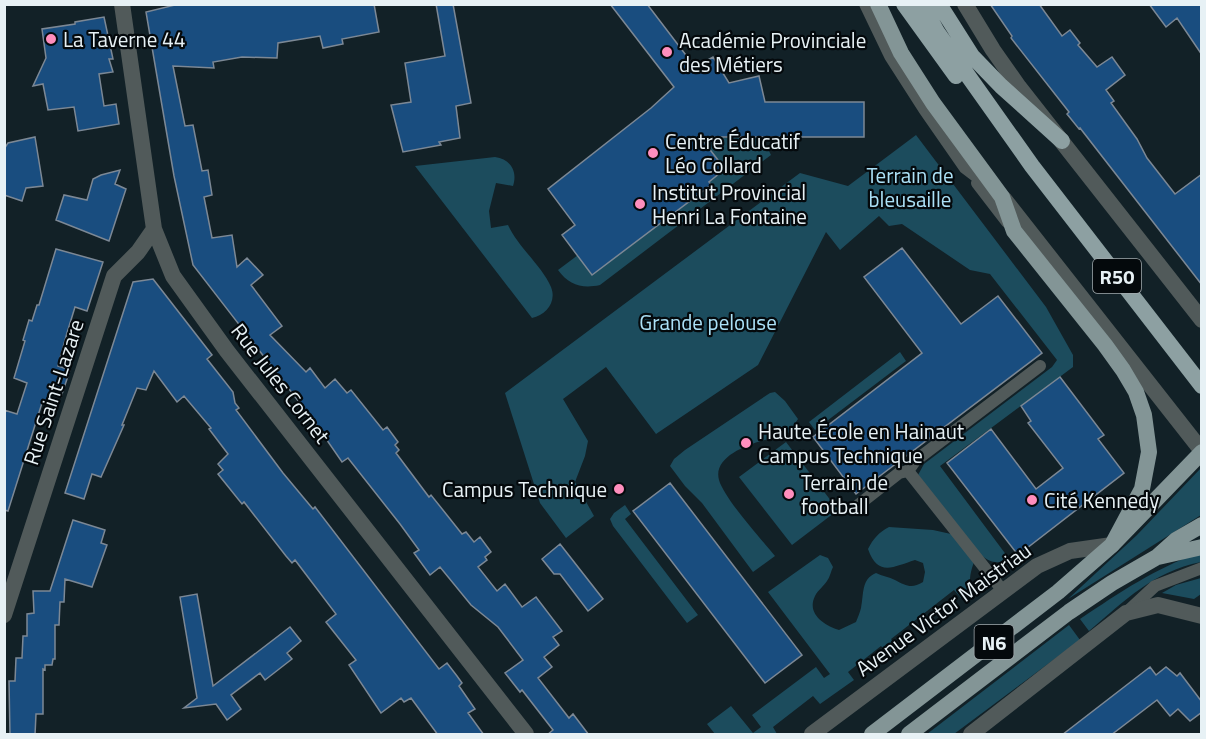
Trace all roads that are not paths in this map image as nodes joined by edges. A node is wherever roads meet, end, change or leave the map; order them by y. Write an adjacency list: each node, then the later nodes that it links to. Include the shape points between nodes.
1 (122, 4): 12 (street, Rue Jules Cornet)
2 (865, 4): 10 (lane, via 890,56)
3 (878, 4): 11 (main road, via 901,53 933,103)
4 (904, 4): 9 (highway, via 990,121)
5 (922, 4): 9 (highway, R50, via 937,32)
6 (939, 4): 8 (highway, via 972,56)
7 (965, 4): 8 (street, via 999,59)
8 (1062, 141): 14 (street)
9 (1032, 166): 16 (highway, R50)
10 (965, 168): 11 (lane); 13 (lane)
11 (1002, 197): 13 (main road); 17 (street)
12 (154, 228): 28 (street, Rue Saint-Lazare, via 138,252 114,276); 31 (street, Rue Jules Cornet, via 173,276 227,351)
13 (1014, 231): 21 (main road, via 1123,370 1144,415 1149,452 1142,489)
14 (1202, 320)
15 (1040, 366): 18 (lane, via 915,461)
16 (1202, 386)
17 (1202, 452): 21 (main road, N6)
18 (908, 471): 19 (lane, via 899,473); 25 (lane)
19 (857, 506)
20 (1202, 525): 23 (main road, N6)
21 (1112, 544): 25 (street, Avenue Victor Maistriau, via 1054,556); 33 (main road, N6, via 1058,592)
22 (1202, 547): 23 (main road)
23 (1157, 557): 34 (main road, N6, via 1069,612)
24 (1202, 568): 27 (lane, via 1155,586)
25 (1003, 591): 32 (street, Avenue Victor Maistriau)
26 (1183, 610): 27 (street, via 1158,605); 29 (street); 30 (street)
27 (1126, 613): 35 (street)
28 (4, 615)
29 (1202, 616)
30 (1202, 625)
31 (526, 735)
32 (812, 735)
33 (872, 735)
34 (909, 735)
35 (971, 735)

